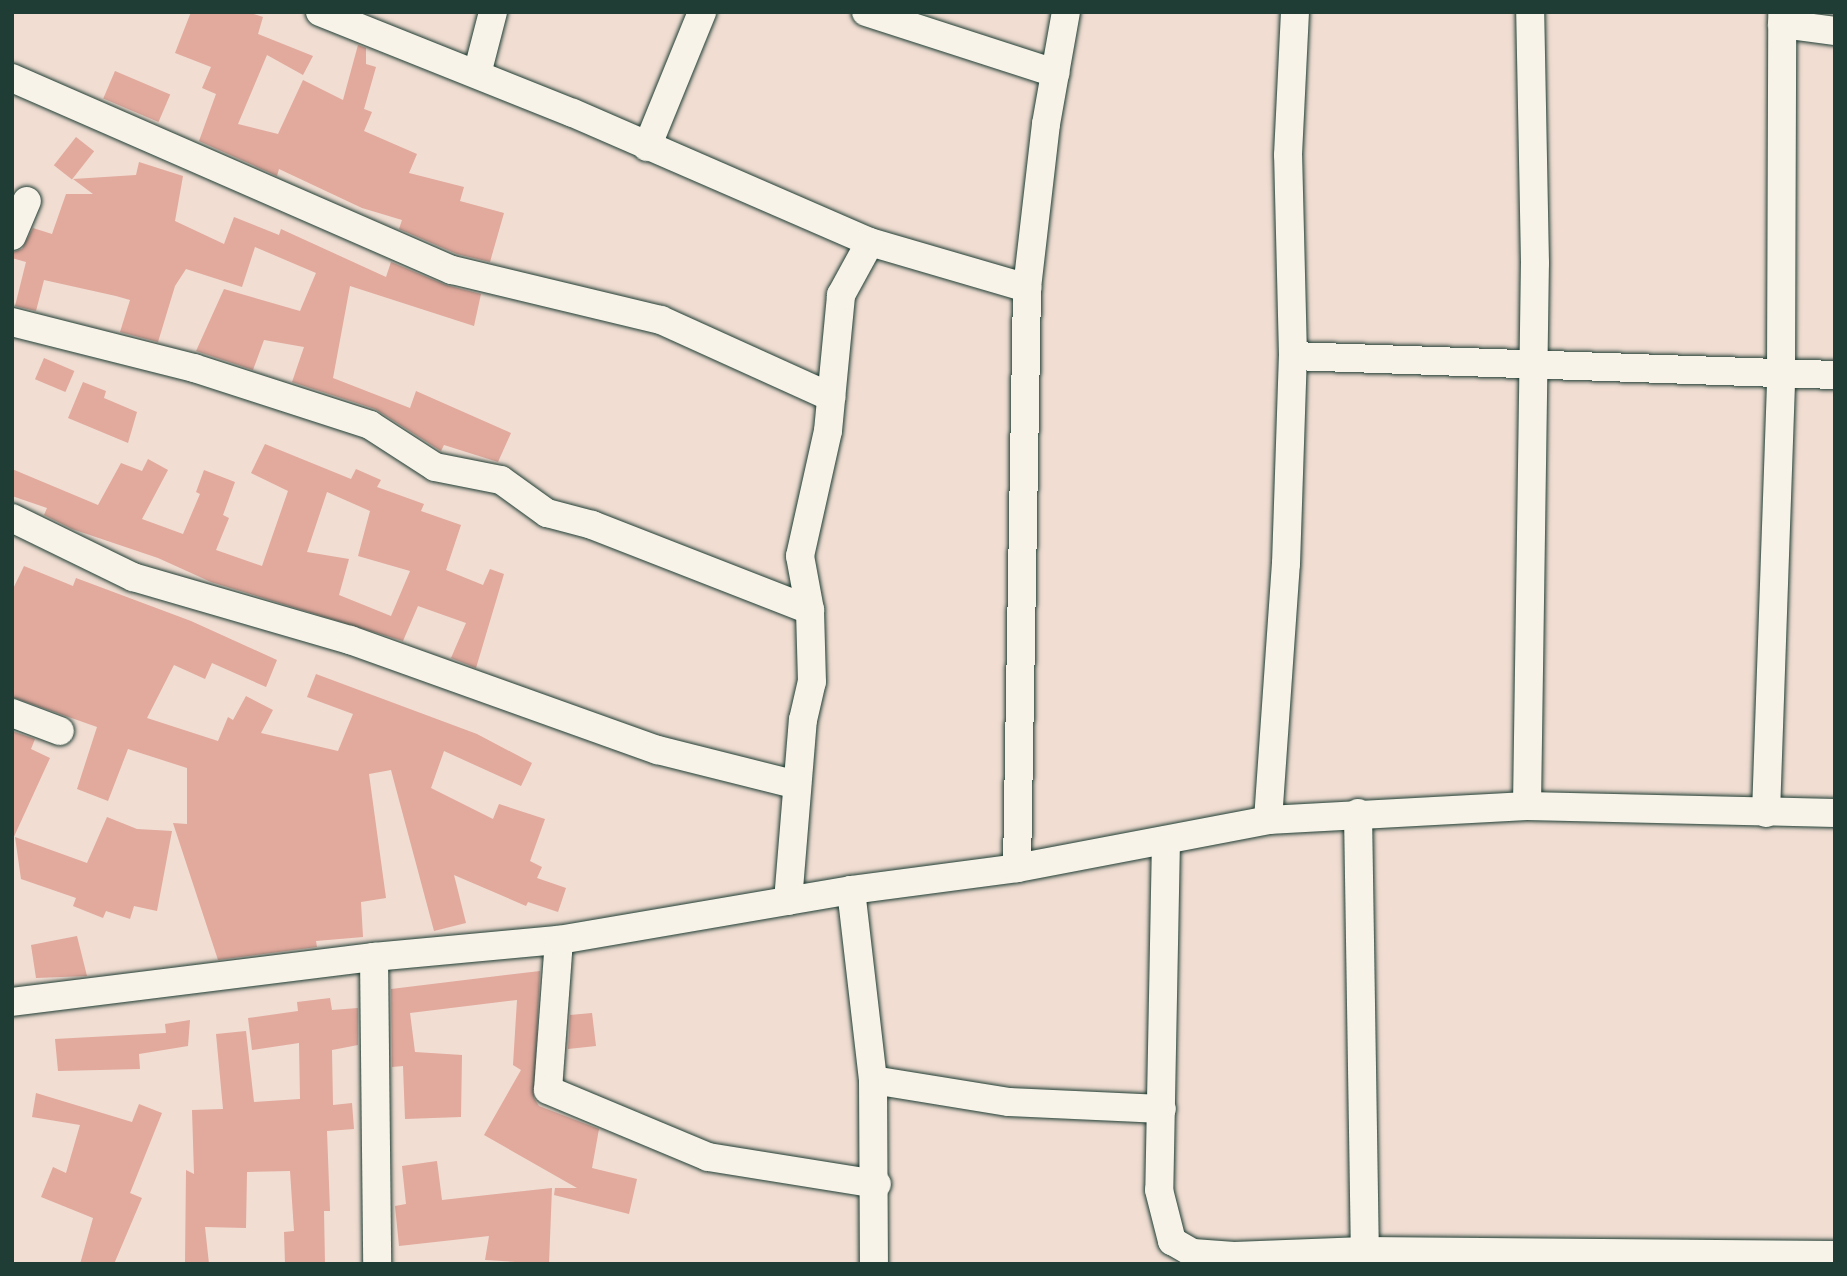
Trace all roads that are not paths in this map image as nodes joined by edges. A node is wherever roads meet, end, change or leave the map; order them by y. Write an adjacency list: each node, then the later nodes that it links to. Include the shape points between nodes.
1 (320, 12): 11 (street)
2 (493, 12): 11 (street)
3 (702, 12): 13 (street)
4 (866, 12): 10 (street)
5 (1066, 12): 10 (street)
6 (1295, 12): 19 (street, via 1288,155)
7 (1530, 12): 20 (street)
8 (1783, 18): 9 (street); 21 (street)
9 (1835, 31)
10 (1055, 73): 17 (street)
11 (477, 74): 13 (street)
12 (12, 78): 23 (street, via 452,270 662,320)
13 (647, 147): 16 (street)
14 (27, 201): 15 (street)
15 (12, 236)
16 (870, 242): 17 (street); 23 (street, via 841,295)
17 (1027, 288): 35 (street)
18 (12, 323): 25 (street, via 194,368 370,425 435,467 501,480 547,513 592,525)
19 (1293, 356): 20 (street); 33 (street, via 1286,564)
20 (1533, 363): 21 (street); 29 (street)
21 (1781, 375): 22 (street); 31 (street)
22 (1835, 375)
23 (831, 397): 25 (street, via 800,556)
24 (12, 517): 28 (street, via 133,577 350,640 658,750)
25 (810, 610): 28 (street, via 812,682)
26 (12, 713): 27 (street)
27 (60, 731)
28 (797, 785): 37 (street)
29 (1527, 806): 30 (street); 31 (street)
30 (1358, 813): 33 (street); 45 (street)
31 (1766, 813): 32 (street)
32 (1835, 813)
33 (1268, 820): 34 (street)
34 (1166, 840): 35 (street); 42 (street)
35 (1017, 868): 36 (street)
36 (851, 890): 37 (street); 41 (street)
37 (788, 901): 38 (street)
38 (559, 940): 39 (street); 43 (street, via 548,1090 708,1157)
39 (374, 957): 40 (street); 47 (street)
40 (12, 1002)
41 (873, 1080): 42 (street, via 1009,1102); 43 (street)
42 (1162, 1109): 45 (street, via 1159,1190 1172,1241 1193,1253)
43 (877, 1184): 48 (street)
44 (1835, 1255): 46 (street)
45 (1364, 1257): 46 (street)
46 (1620, 1259)
47 (377, 1264)
48 (874, 1264)

